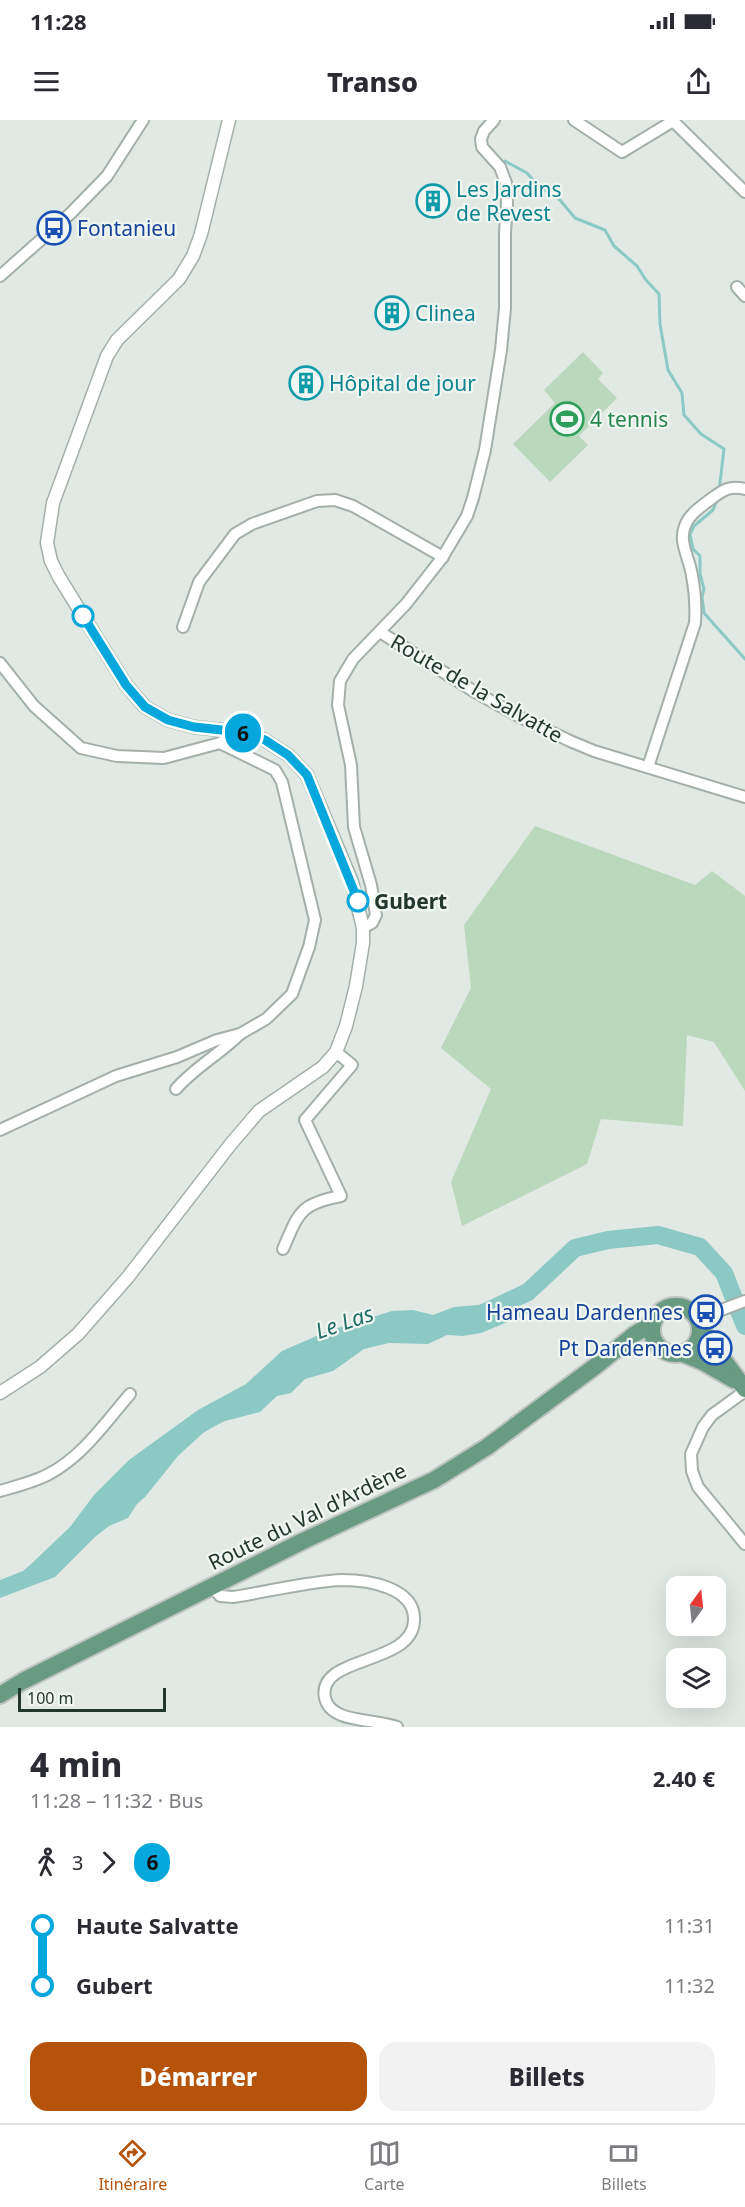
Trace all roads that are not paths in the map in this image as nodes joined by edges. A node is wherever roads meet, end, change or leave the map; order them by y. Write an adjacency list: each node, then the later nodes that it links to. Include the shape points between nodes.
1 (143, 120): 6 (street, via 107,176)
2 (229, 120): 14 (street, via 193,256 179,279 117,340 107,356 53,503 47,543 59,577 126,685 145,707 168,720 194,727)
3 (494, 120): 10 (street, via 484,131 481,142 500,167 506,183 504,320 485,450 473,498)
4 (574, 120): 5 (street, via 622,152 673,121)
5 (745, 192)
6 (0, 276)
7 (736, 287): 8 (street)
8 (745, 296)
9 (745, 489): 16 (street, via 731,488 717,494 689,518 683,531 692,573 695,622)
10 (443, 557): 11 (street, via 352,506 335,500 317,501 252,524 236,534 199,582); 12 (street)
11 (183, 627)
12 (380, 632): 16 (street, Route de la Salvatte, via 518,716 594,751); 18 (street, Route de la Salvatte, via 353,659 340,681 338,695 351,765 354,827 376,915)
13 (0, 663): 15 (street, via 34,706 81,748 117,756 164,758)
14 (240, 732): 15 (street); 18 (street, via 273,745 307,775 352,882)
15 (220, 743): 19 (street, via 275,770 282,782 315,920 292,994 266,1019)
16 (648, 768): 17 (street, Route de la Salvatte)
17 (745, 797)
18 (363, 928): 20 (street, via 356,986)
19 (240, 1034): 21 (street); 22 (street, via 116,1076)
20 (336, 1052): 23 (street, via 352,1065 305,1120 341,1196 320,1200 299,1214); 33 (street, via 323,1067 260,1112 128,1277 70,1342)
21 (176, 1089)
22 (0, 1130)
23 (283, 1249)
24 (744, 1301): 26 (street)
25 (690, 1311): 26 (street); 27 (main road, via 668,1307); 28 (main road)
26 (718, 1312): 28 (street)
27 (653, 1323): 29 (main road, via 653,1336); 30 (main road, Route du Val d'Ardène)
28 (700, 1327): 31 (main road, via 697,1341); 32 (main road)
29 (659, 1347): 30 (main road, Route du Val d'Ardène, via 639,1343); 31 (main road, via 673,1354)
30 (617, 1350): 37 (main road, Route du Val d'Ardène, via 452,1470)
31 (681, 1353): 32 (main road, via 720,1371)
32 (743, 1388): 36 (street, via 712,1415 691,1454 698,1486)
33 (0, 1394)
34 (130, 1394): 35 (street, via 67,1463 41,1478)
35 (0, 1491)
36 (745, 1544)
37 (212, 1586): 38 (main road, Route du Val d'Ardène); 39 (street, via 220,1596 233,1597 343,1580 405,1596 414,1621 406,1641 339,1671 327,1683 324,1694 336,1714)
38 (0, 1695)
39 (397, 1727)

